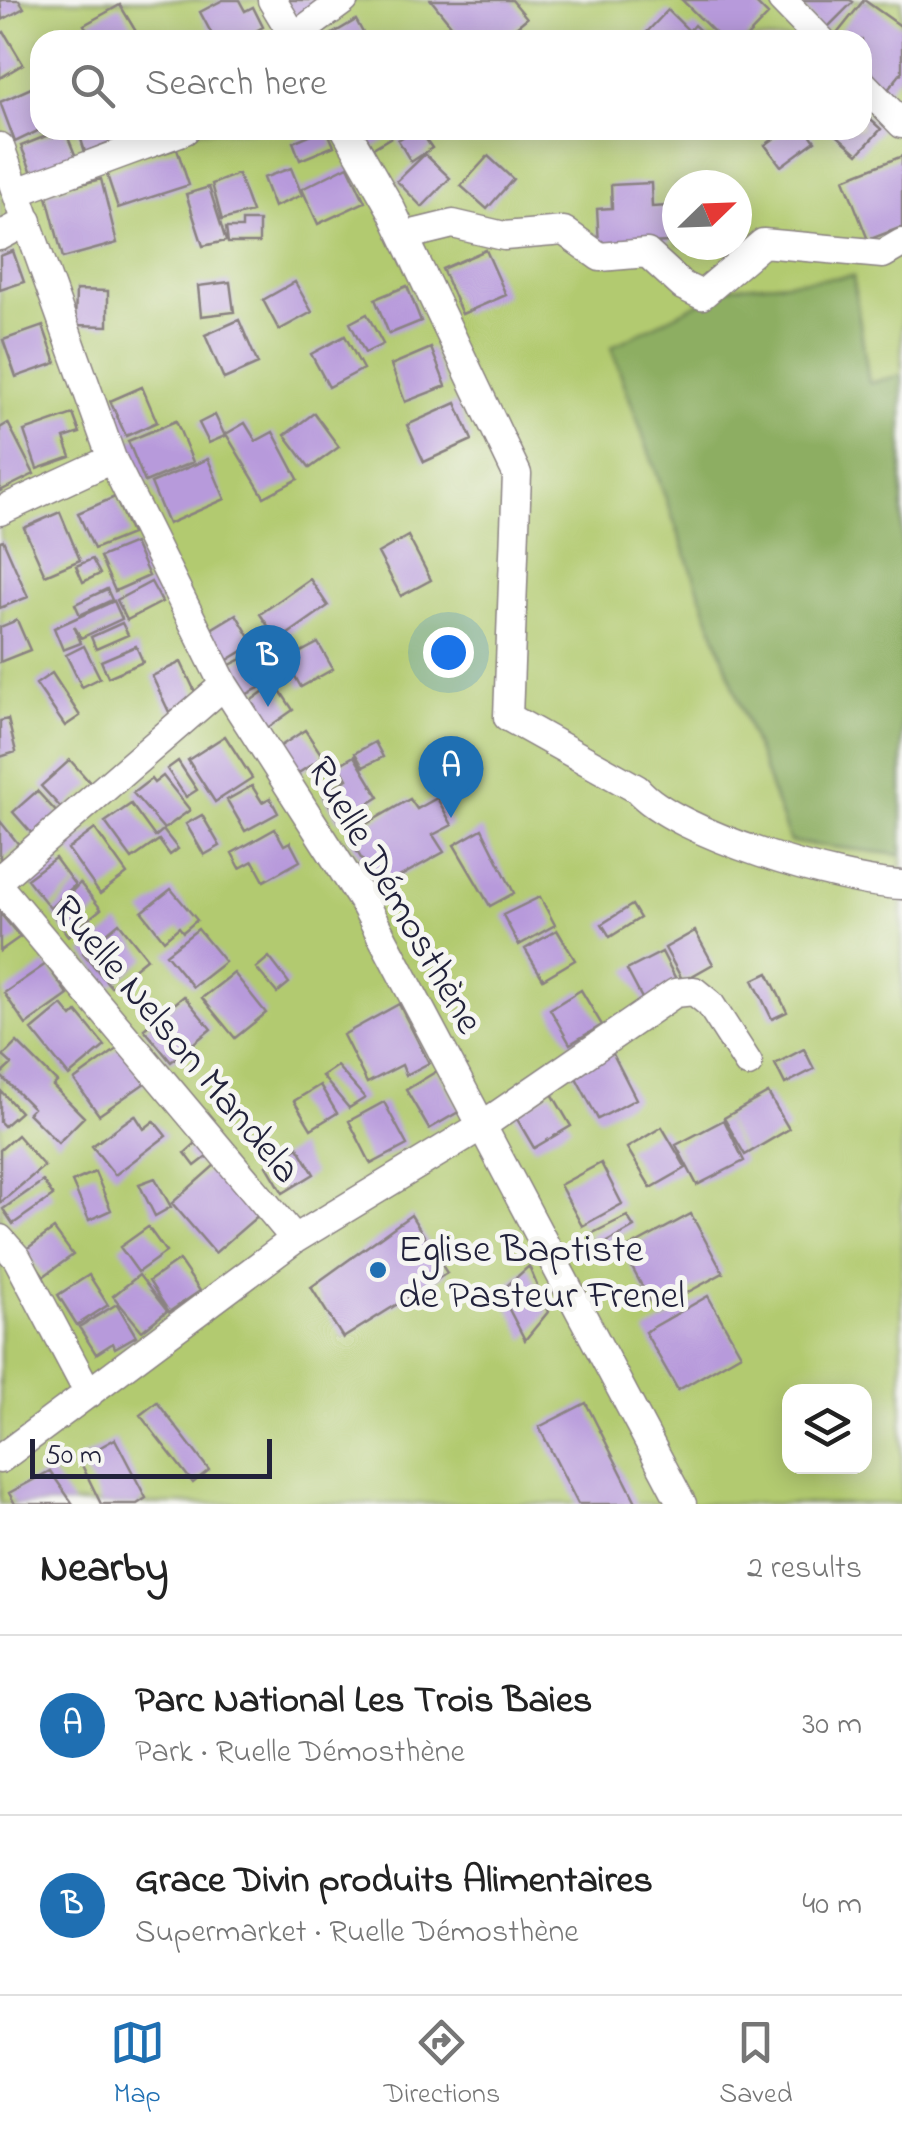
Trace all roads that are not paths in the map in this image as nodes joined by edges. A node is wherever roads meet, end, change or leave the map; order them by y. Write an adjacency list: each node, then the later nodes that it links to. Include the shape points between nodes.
1 (272, 0): 4 (street)
2 (344, 0): 5 (street)
3 (782, 0): 6 (street)
4 (290, 30)
5 (305, 30)
6 (811, 30)
7 (872, 93): 8 (street)
8 (902, 124)
9 (158, 140): 12 (street)
10 (351, 140): 15 (street)
11 (0, 147): 12 (street, Ruelle Démosthène)
12 (17, 192): 13 (street, Ruelle Démosthène)
13 (28, 221): 14 (street); 17 (street, Ruelle Démosthène)
14 (0, 236)
15 (404, 236): 16 (street, via 453,224 504,236 564,231 600,257 647,252 702,295 762,243 883,254); 21 (street, via 518,474 508,717 637,789 650,804 710,832 765,854 878,884)
16 (902, 243)
17 (112, 459): 18 (street); 19 (street, Ruelle Démosthène)
18 (0, 512)
19 (224, 685): 20 (street); 24 (street, Ruelle Démosthène, via 364,903)
20 (0, 878)
21 (902, 884)
22 (0, 888): 25 (street, Ruelle Nelson Mandela)
23 (748, 1063): 24 (street, via 710,1004 694,991 675,993)
24 (482, 1126): 25 (street); 29 (street, Ruelle Démosthène)
25 (295, 1239): 27 (street)
26 (0, 1240): 27 (street, via 17,1258)
27 (89, 1394): 28 (street)
28 (0, 1458)
29 (682, 1504)

